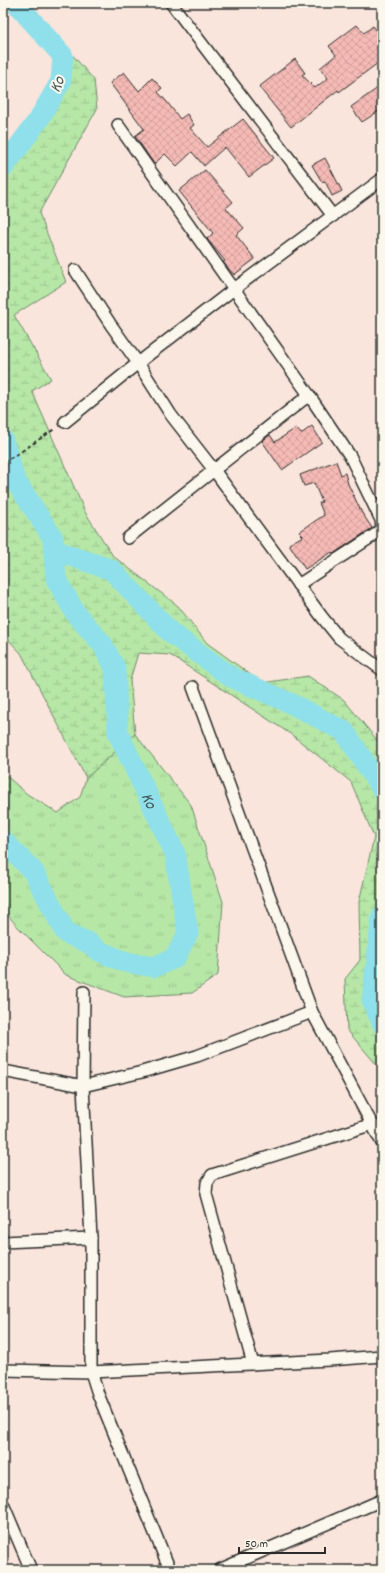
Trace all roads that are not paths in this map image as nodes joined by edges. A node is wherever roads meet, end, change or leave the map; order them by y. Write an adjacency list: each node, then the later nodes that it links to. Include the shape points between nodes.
1 (171, 3): 4 (street)
2 (118, 125): 6 (street)
3 (382, 179): 4 (street)
4 (334, 216): 6 (street)
5 (75, 270): 7 (street)
6 (234, 289): 7 (street); 8 (street)
7 (138, 363): 9 (street); 10 (street, via 171,415)
8 (309, 395): 10 (street); 12 (street, via 350,456 382,527 379,532)
9 (65, 422)
10 (214, 470): 11 (street); 12 (street)
11 (128, 538)
12 (298, 585): 13 (street, via 339,638)
13 (382, 670)
14 (193, 687): 16 (street)
15 (84, 992): 18 (street)
16 (312, 1012): 18 (street, via 197,1056); 19 (street)
17 (3, 1071): 18 (street)
18 (83, 1086): 21 (street)
19 (373, 1124): 20 (street); 24 (street, via 212,1175 207,1183 206,1194)
20 (382, 1143)
21 (91, 1238): 22 (street); 26 (street)
22 (3, 1242)
23 (382, 1356): 24 (street)
24 (253, 1364): 26 (street)
25 (3, 1370): 26 (street)
26 (91, 1372): 30 (street)
27 (382, 1500): 31 (street)
28 (3, 1504): 29 (street)
29 (31, 1570)
30 (170, 1570)
31 (219, 1570)

